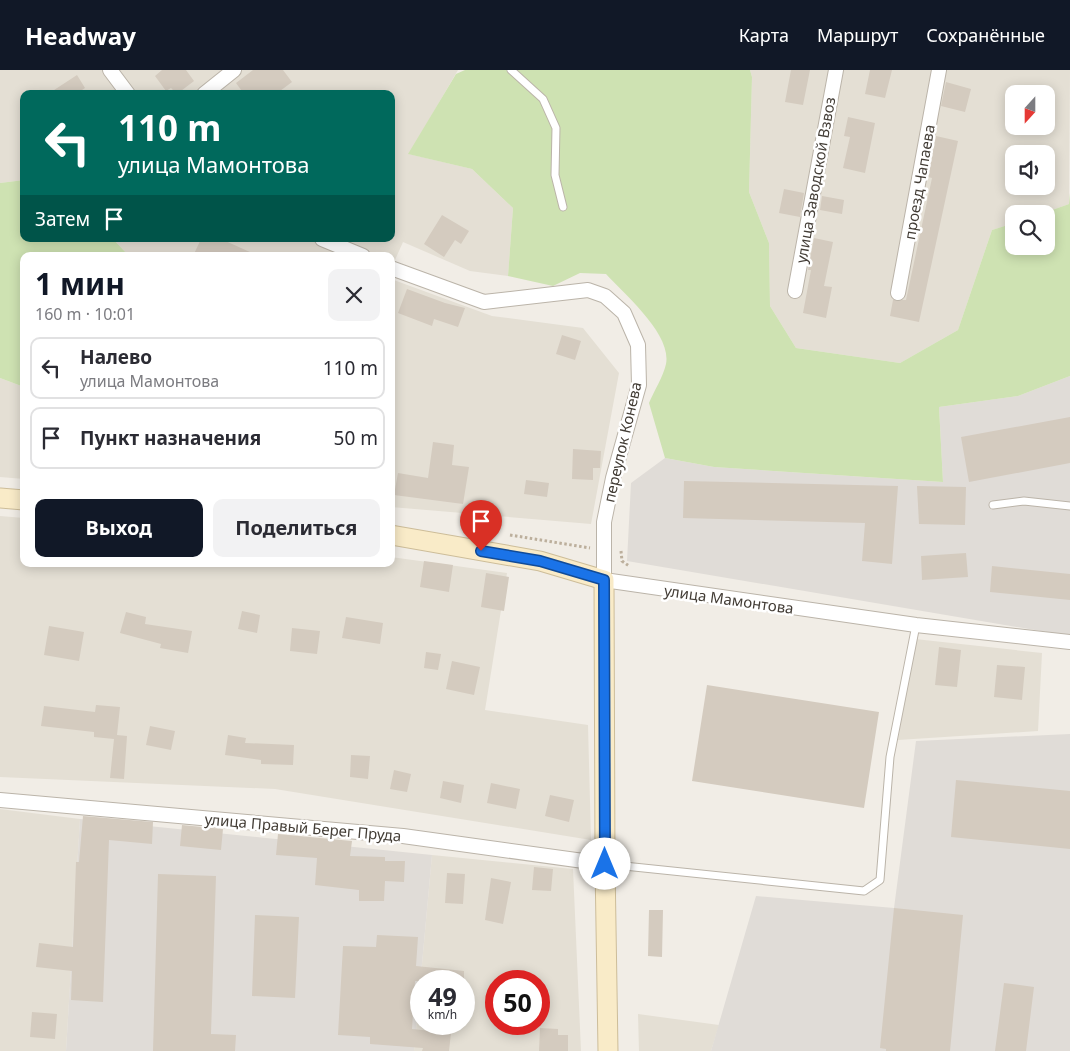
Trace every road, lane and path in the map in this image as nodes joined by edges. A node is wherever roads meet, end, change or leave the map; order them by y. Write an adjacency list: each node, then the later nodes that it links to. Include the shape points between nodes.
1 (110, 70): 6 (street)
2 (234, 70): 7 (street)
3 (511, 70): 8 (lane, via 543,99 556,128 555,175)
4 (836, 70): 12 (street, улица Заводской Взвоз)
5 (939, 70): 13 (street, проезд Чапаева)
6 (125, 90)
7 (209, 90)
8 (563, 207)
9 (329, 242): 10 (street)
10 (353, 252)
11 (395, 269): 19 (street, переулок Конева, via 484,302 588,290 605,296 624,313 638,345 638,386 604,522)
12 (795, 291)
13 (898, 293)
14 (0, 498): 15 (main road)
15 (20, 500)
16 (993, 505): 17 (lane, via 1024,501)
17 (1070, 506)
18 (395, 536): 19 (main road, улица Мамонтова, via 540,561)
19 (604, 580): 20 (street, улица Мамонтова); 23 (main road)
20 (916, 625): 21 (street, улица Мамонтова); 23 (lane, via 890,757 880,880 864,891)
21 (1070, 642)
22 (0, 800): 23 (street, улица Правый Берег Пруда, via 403,836)
23 (605, 864): 24 (main road)
24 (608, 1051)

